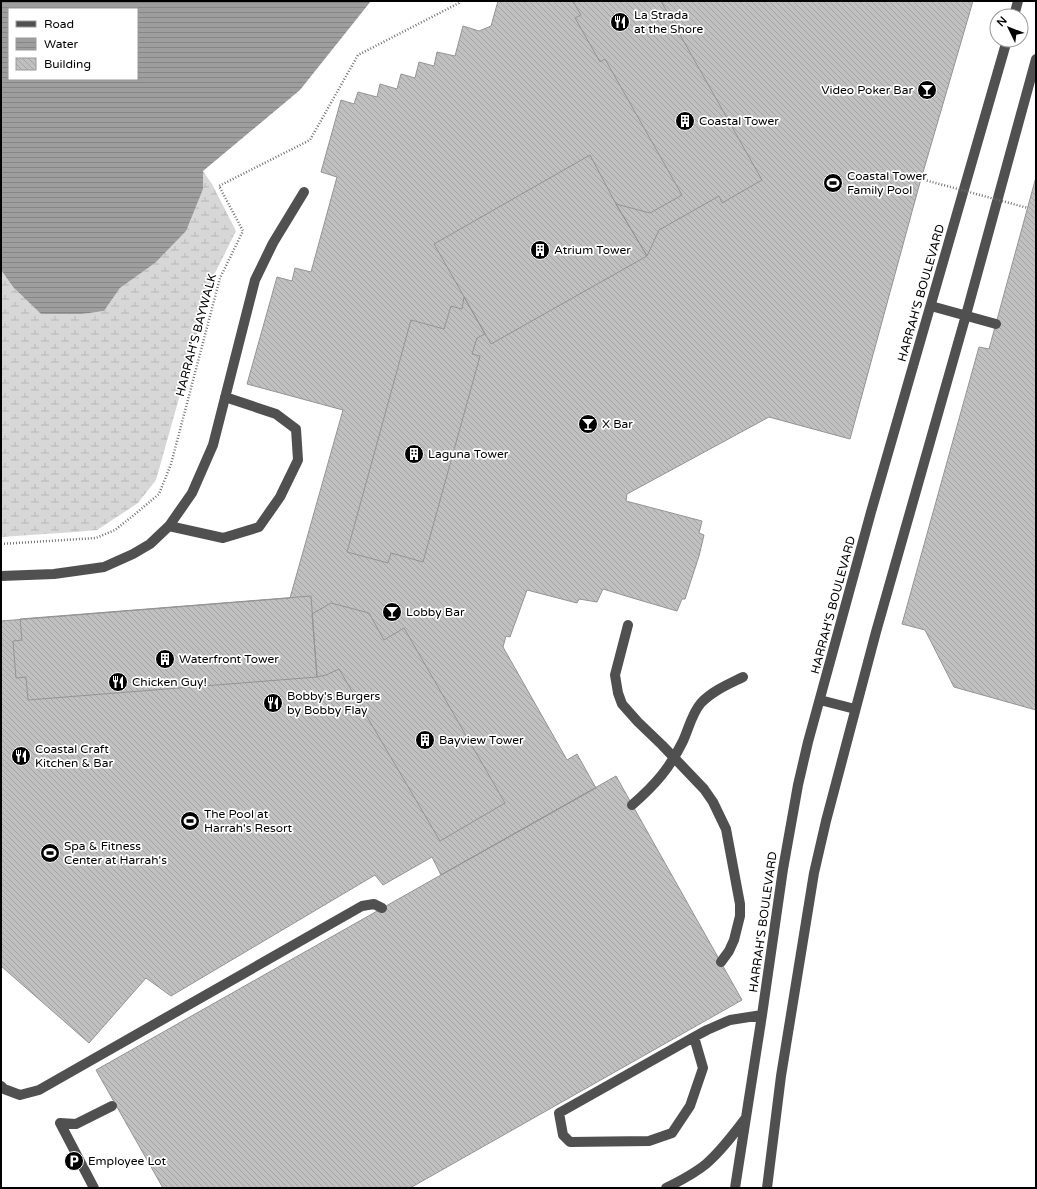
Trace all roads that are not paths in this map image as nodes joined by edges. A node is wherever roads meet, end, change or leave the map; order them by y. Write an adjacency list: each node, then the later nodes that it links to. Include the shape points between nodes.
1 (1005, 48): 4 (street, HARRAH'S BOULEVARD)
2 (1036, 59): 5 (street)
3 (304, 192): 7 (street, via 273,243 255,280)
4 (931, 306): 5 (street); 12 (street, HARRAH'S BOULEVARD)
5 (966, 316): 6 (street); 13 (street)
6 (996, 324)
7 (225, 397): 8 (street, via 213,445 192,494); 8 (street, via 276,414 296,429 298,460 280,497 259,527 223,538)
8 (169, 526): 9 (street, via 150,544 104,567 54,574)
9 (1, 576)
10 (628, 625): 14 (street, via 615,675 618,693 622,704)
11 (743, 677): 14 (street, via 702,702 694,712)
12 (820, 700): 13 (street); 18 (street, HARRAH'S BOULEVARD, via 790,825)
13 (855, 709): 26 (street, via 814,873 781,1076)
14 (674, 757): 15 (street, via 656,783); 17 (street, via 713,802 726,828 740,916 734,940)
15 (632, 805)
16 (382, 908): 20 (street, via 374,904 362,906 39,1090 20,1095)
17 (721, 962)
18 (762, 1015): 19 (street, via 730,1020); 22 (street, HARRAH'S BOULEVARD)
19 (694, 1037): 19 (street, via 559,1113 563,1135 570,1142 649,1141 672,1133 690,1106 703,1068)
20 (1, 1086)
21 (112, 1106): 23 (street, via 76,1124 60,1123)
22 (746, 1118): 24 (street, via 706,1164); 25 (street, HARRAH'S BOULEVARD)
23 (94, 1188)
24 (666, 1188)
25 (735, 1188)
26 (768, 1188)

